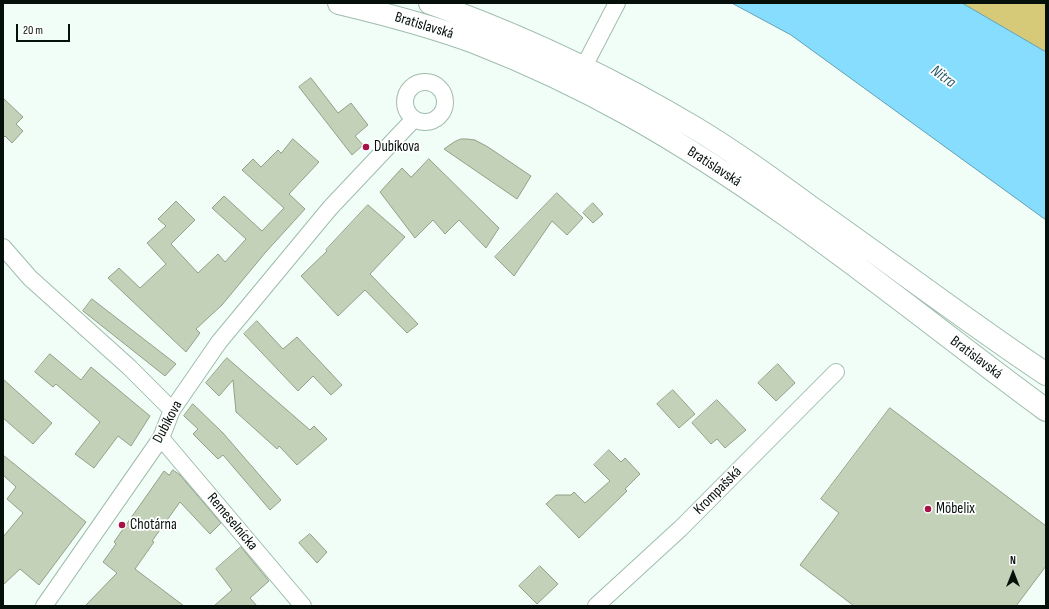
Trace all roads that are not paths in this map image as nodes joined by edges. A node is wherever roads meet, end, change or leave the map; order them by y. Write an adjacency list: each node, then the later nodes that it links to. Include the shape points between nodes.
1 (339, 3): 5 (main road, Bratislavská, via 409,21 474,42)
2 (430, 3): 4 (main road, Bratislavská, via 480,21)
3 (617, 3): 4 (street)
4 (583, 67): 5 (street); 9 (main road, Bratislavská, via 696,129 765,174)
5 (574, 86): 11 (main road, Bratislavská, via 681,145 753,193)
6 (414, 119): 10 (street, Dubíkova, via 325,215 219,342)
7 (3, 247): 10 (street, via 30,278 129,367)
8 (836, 372): 15 (street, Krompašská, via 681,528)
9 (1046, 374)
10 (172, 410): 12 (street, Dubíkova)
11 (1046, 410)
12 (161, 438): 13 (street, Remeselnícka); 14 (street, Dubíkova)
13 (296, 603)
14 (44, 606)
15 (596, 606)

